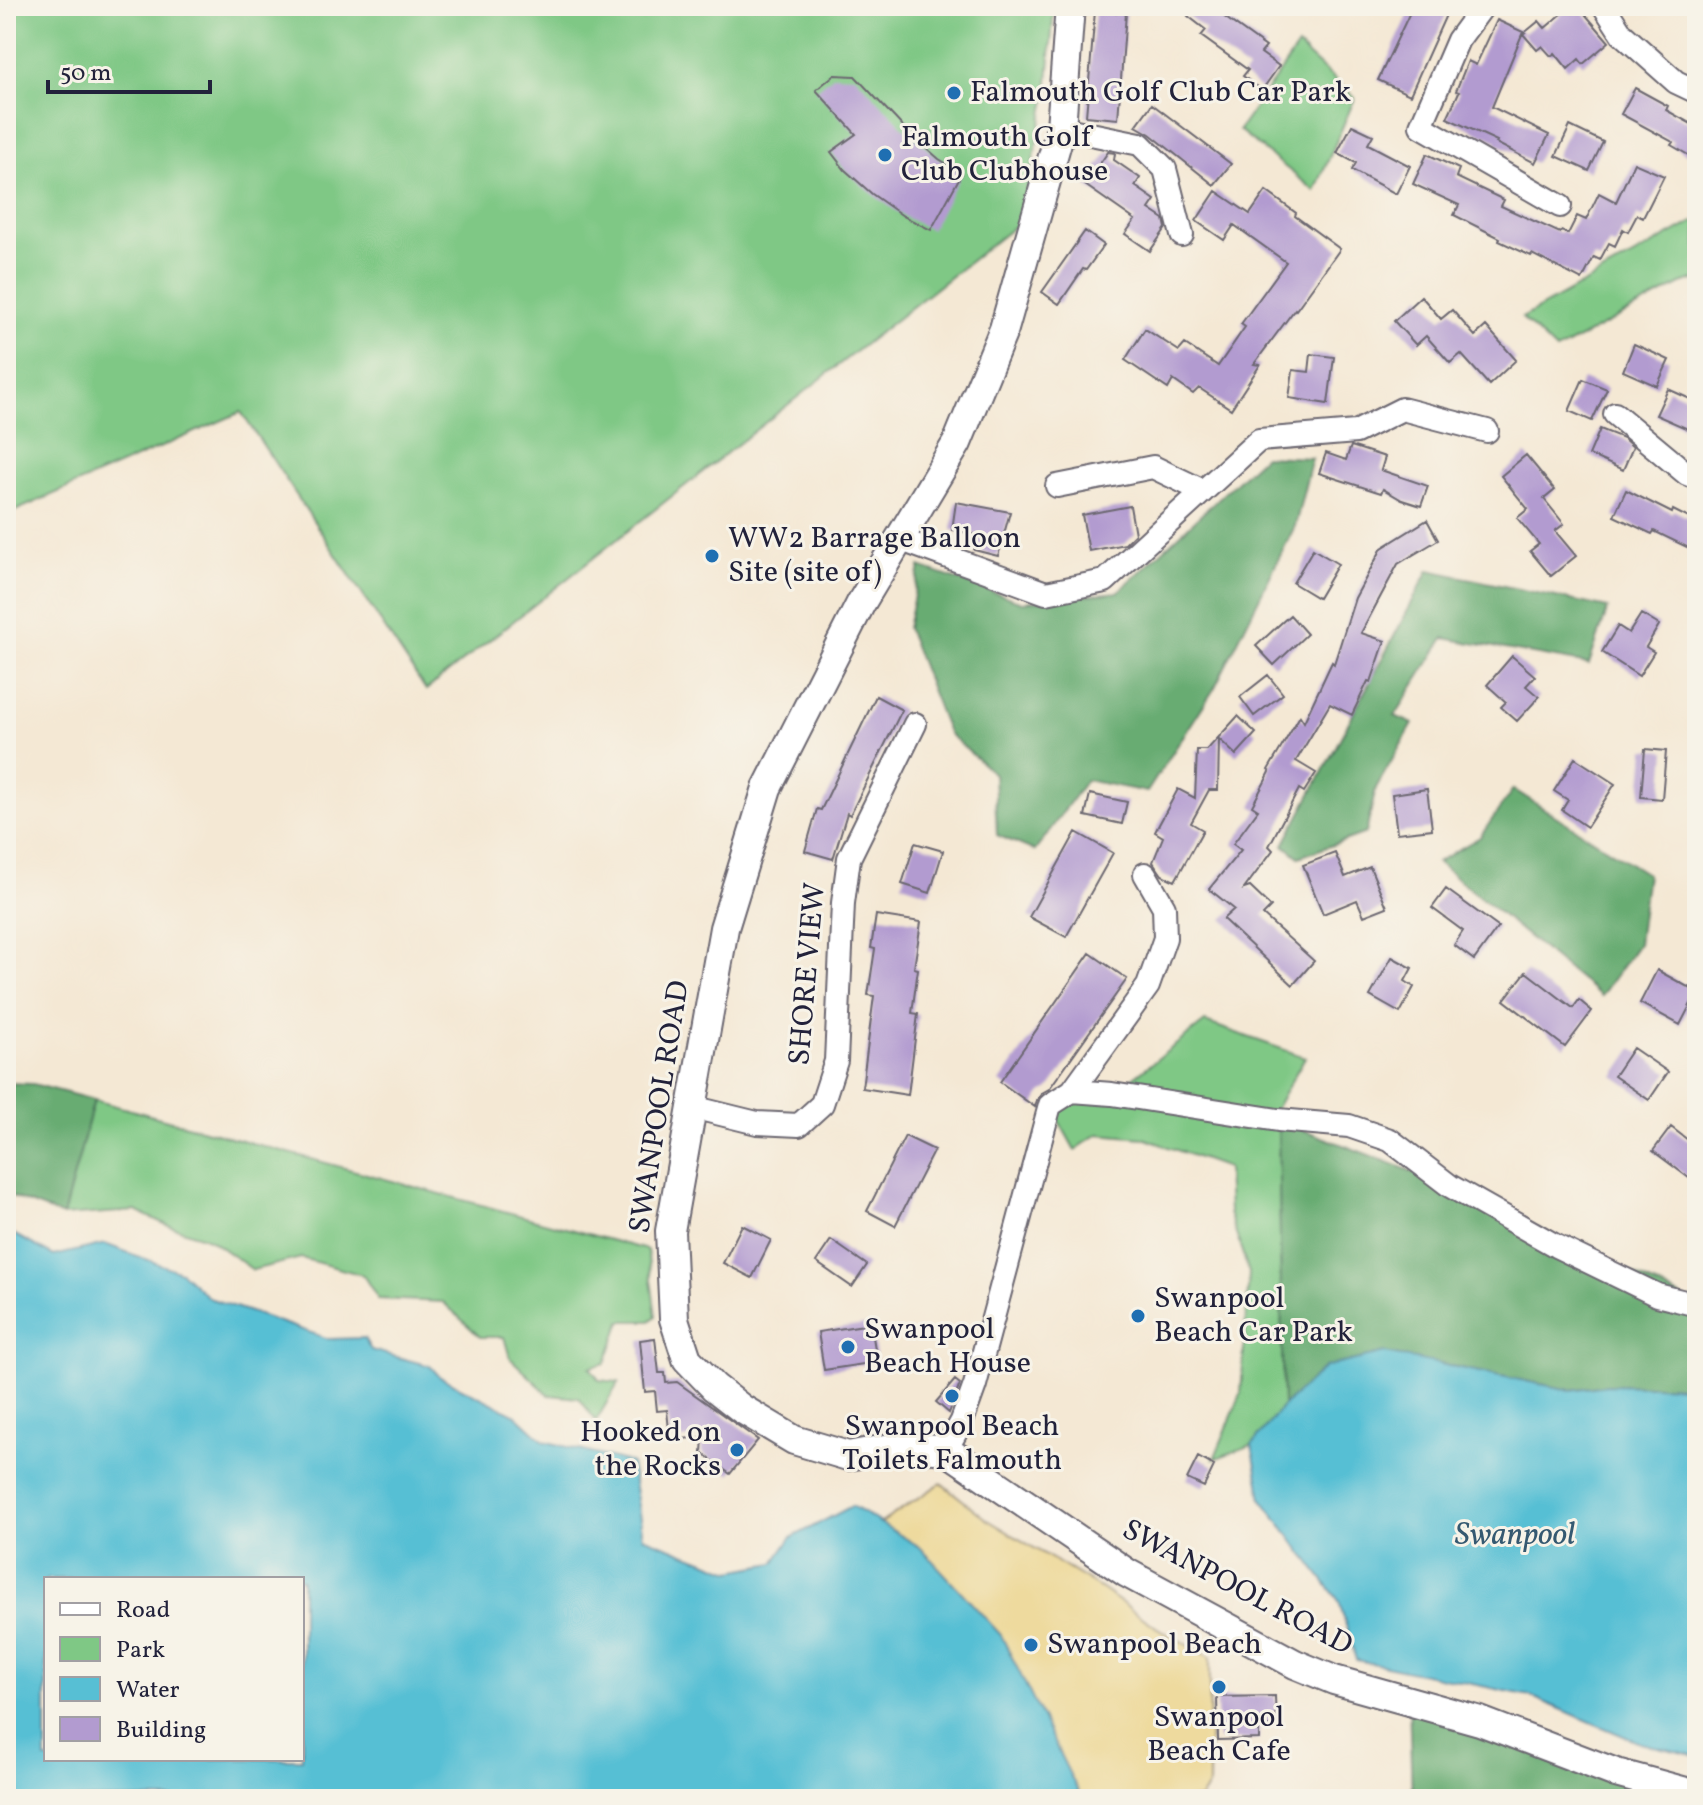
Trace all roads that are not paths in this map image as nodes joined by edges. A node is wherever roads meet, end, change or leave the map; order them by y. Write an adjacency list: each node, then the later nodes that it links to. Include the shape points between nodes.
1 (1070, 6): 5 (street, SWANPOOL ROAD)
2 (1483, 6): 6 (street, via 1458,40 1421,126)
3 (1604, 6): 4 (street, via 1622,34 1676,82)
4 (1697, 92)
5 (1061, 128): 7 (street, via 1140,144 1165,169); 13 (street, SWANPOOL ROAD, via 1004,329 957,443)
6 (1560, 206)
7 (1182, 235)
8 (1615, 414): 10 (street)
9 (1487, 431): 12 (street, via 1402,409 1356,432 1259,440)
10 (1697, 478)
11 (1057, 486): 12 (street, via 1153,467)
12 (1203, 491): 13 (street, via 1105,581 1046,593)
13 (899, 539): 17 (street, SWANPOOL ROAD, via 767,788 724,928)
14 (915, 724): 17 (street, SHORE VIEW, via 849,858 836,1061 822,1104 799,1125 757,1123)
15 (1145, 874): 16 (street, via 1164,907 1163,945 1148,986)
16 (1072, 1091): 18 (street, via 1349,1126 1390,1140 1450,1186 1556,1246 1657,1295); 19 (street, via 1050,1105 975,1385)
17 (692, 1107): 19 (street, SWANPOOL ROAD, via 670,1231 674,1319 687,1359 742,1409 794,1440 848,1456 902,1446)
18 (1697, 1305)
19 (946, 1450): 20 (street, SWANPOOL ROAD, via 1127,1573 1295,1664 1480,1721 1616,1773)
20 (1697, 1795)

